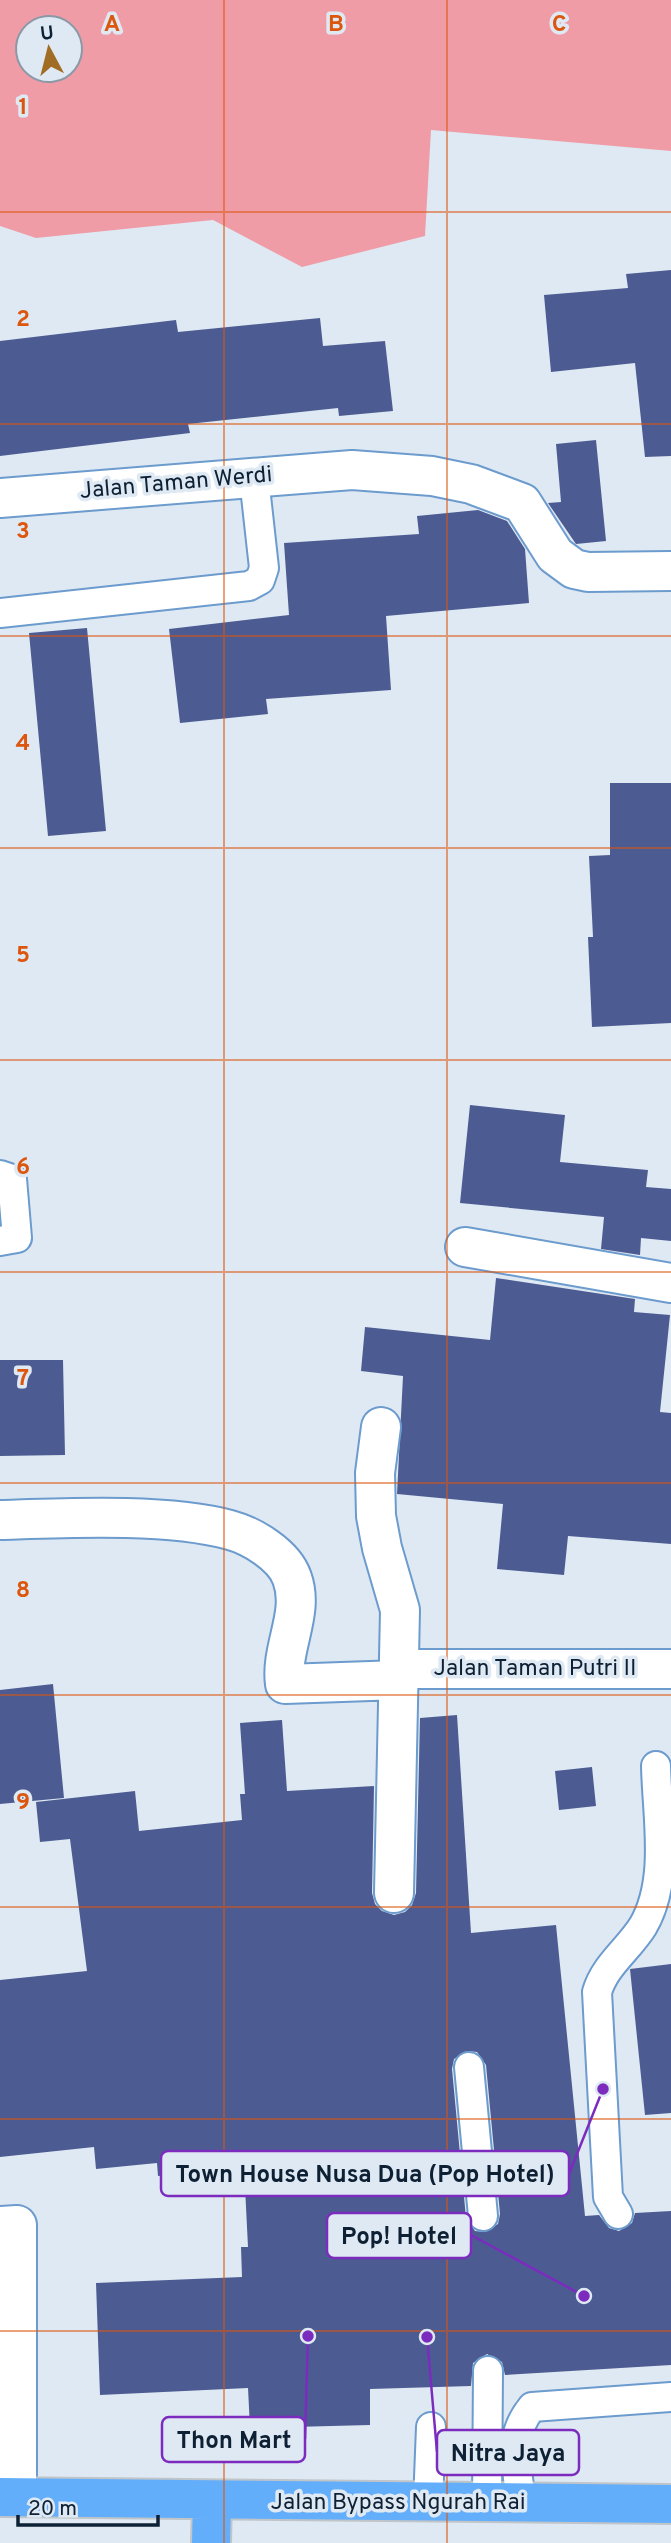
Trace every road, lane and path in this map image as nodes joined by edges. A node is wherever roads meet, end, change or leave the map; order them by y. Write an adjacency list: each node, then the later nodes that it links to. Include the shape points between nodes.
1 (254, 478): 2 (street, Jalan Taman Werdi); 3 (street, Jalan Taman Werdi, via 352,470 432,476 522,503 555,555 574,569); 4 (lane, via 264,568 260,580 249,586)
2 (0, 498)
3 (671, 571)
4 (0, 613)
5 (0, 1175): 6 (lane, via 12,1178 17,1238)
6 (0, 1241)
7 (465, 1247): 8 (street)
8 (671, 1283)
9 (381, 1427): 12 (street, via 376,1516 400,1610)
10 (0, 1520): 12 (street, Jalan Taman Putri II, via 167,1521 232,1530 264,1546 292,1578 295,1617 285,1657 285,1684)
11 (671, 1669): 12 (street, Jalan Taman Putri II)
12 (399, 1675): 14 (street)
13 (656, 1766): 16 (lane, via 659,1886 642,1928 602,1976 597,1992 608,2197)
14 (394, 1893)
15 (468, 2067): 17 (lane)
16 (618, 2214)
17 (483, 2217)
18 (0, 2226): 22 (street, via 18,2225)
19 (488, 2371): 25 (lane)
20 (671, 2397): 25 (lane, via 532,2407 519,2424)
21 (431, 2427): 24 (lane)
22 (9, 2497): 23 (highway, Jalan Bypass Ngurah Rai)
23 (212, 2501): 24 (highway, Jalan Bypass Ngurah Rai); 27 (highway)
24 (428, 2503): 25 (highway, Jalan Bypass Ngurah Rai)
25 (504, 2504): 26 (highway, Jalan Bypass Ngurah Rai)
26 (671, 2504)
27 (211, 2543)

